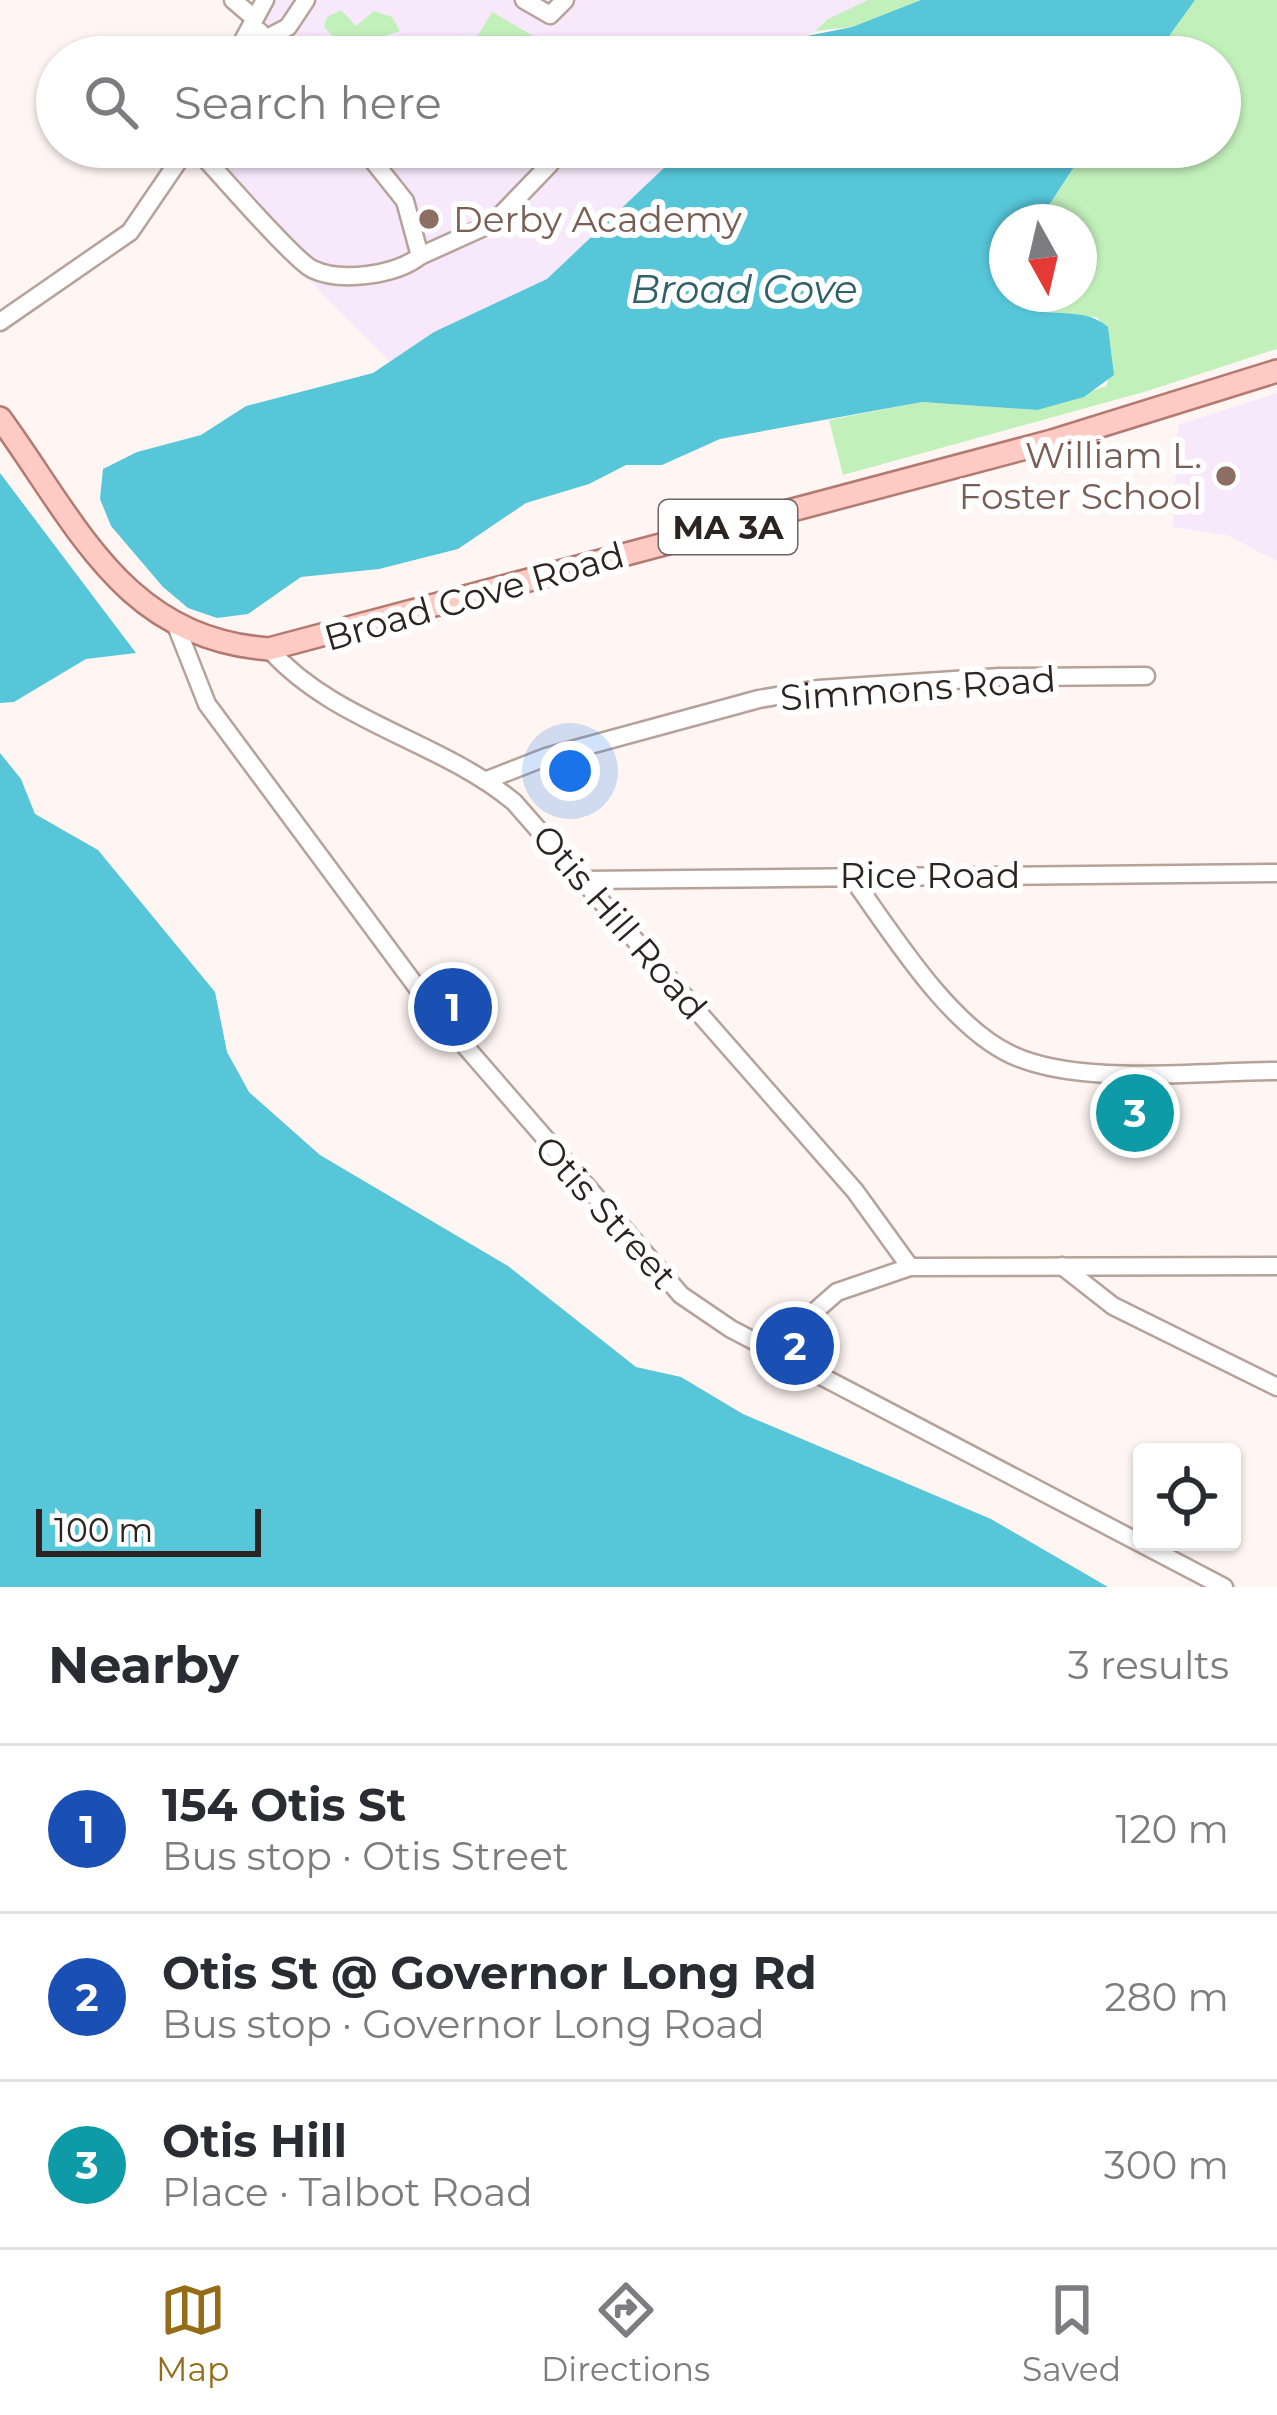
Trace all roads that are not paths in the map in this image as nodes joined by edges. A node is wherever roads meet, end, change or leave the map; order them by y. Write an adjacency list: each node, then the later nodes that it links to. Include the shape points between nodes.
1 (233, 0): 6 (street)
2 (265, 0): 6 (street)
3 (306, 0): 9 (street)
4 (524, 0): 5 (street, via 550,15)
5 (565, 0)
6 (252, 22): 7 (street); 8 (street)
7 (245, 36)
8 (265, 36)
9 (271, 36)
10 (176, 168): 15 (street, via 130,232)
11 (212, 168): 14 (street, via 311,268 359,276)
12 (379, 168): 14 (street, via 405,201)
13 (546, 168): 14 (street, via 493,223)
14 (420, 256)
15 (0, 322)
16 (1277, 371): 19 (main road, Broad Cove Road / MA 3A, via 1052,441)
17 (0, 418): 18 (main road, Broad Cove Road / MA 3A, via 106,566)
18 (177, 628): 19 (main road, Broad Cove Road / MA 3A); 29 (street, Otis Street, via 207,704 483,1072 681,1295)
19 (269, 649): 21 (street, Otis Hill Road, via 308,688)
20 (1146, 676): 21 (street, Simmons Road, via 818,688 546,757)
21 (487, 780): 24 (street, Otis Hill Road)
22 (1277, 873): 23 (street, Rice Road)
23 (850, 875): 24 (street, Rice Road); 25 (street, via 946,999 1010,1054 1068,1069)
24 (583, 880): 28 (street, Otis Hill Road, via 855,1190)
25 (1277, 1071)
26 (1062, 1266): 27 (street); 28 (street); 30 (street, via 1113,1306)
27 (1277, 1266)
28 (910, 1267): 29 (street, via 837,1292)
29 (772, 1348): 31 (street, Otis Street)
30 (1277, 1387)
31 (1224, 1587)

